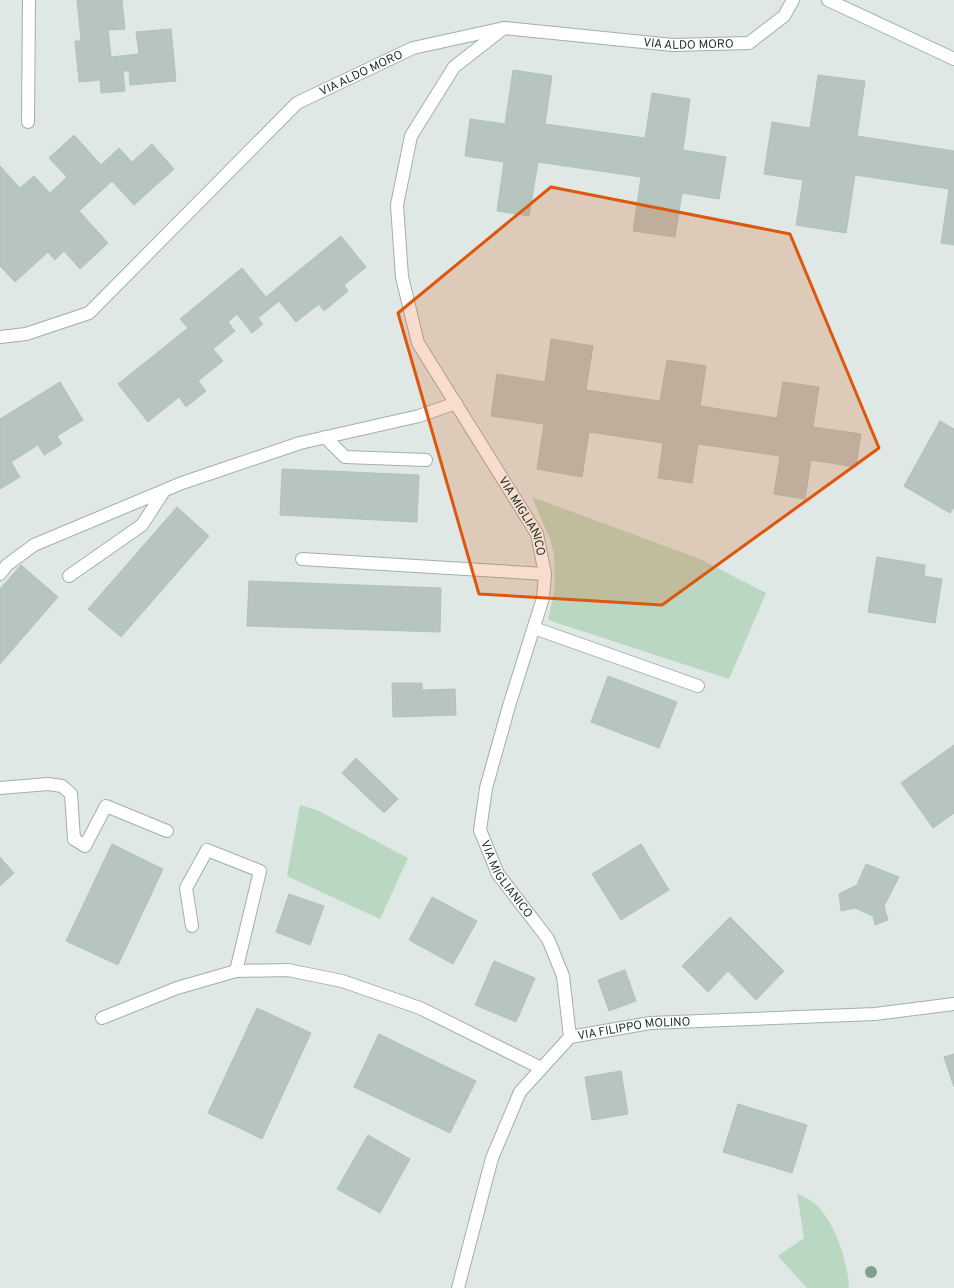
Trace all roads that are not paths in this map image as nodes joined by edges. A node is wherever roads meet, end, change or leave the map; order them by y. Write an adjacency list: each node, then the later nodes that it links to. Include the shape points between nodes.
1 (29, 0): 6 (street)
2 (793, 0): 4 (street, VIA ALDO MORO, via 784,16 749,43 673,45)
3 (828, 0): 5 (street)
4 (504, 28): 7 (street, VIA ALDO MORO, via 413,48 297,103 89,313 26,334); 8 (street, VIA MIGLIANICO, via 454,67 411,136 397,206 402,277 418,343)
5 (954, 59)
6 (28, 122)
7 (0, 338)
8 (456, 403): 9 (street, via 419,416); 14 (street, VIA MIGLIANICO, via 537,534)
9 (325, 437): 10 (street, via 346,457); 11 (street, via 300,443)
10 (426, 460)
11 (164, 491): 13 (street, via 34,545 7,565); 15 (street, via 142,525)
12 (302, 559): 14 (street)
13 (0, 574)
14 (545, 574): 16 (street, VIA MIGLIANICO, via 543,598)
15 (69, 576)
16 (534, 628): 17 (street); 24 (street, VIA MIGLIANICO, via 486,788 480,830 498,874 548,939 563,976)
17 (698, 686)
18 (0, 788): 19 (street, via 48,784 62,786 71,794 74,839 85,846 106,806)
19 (167, 832)
20 (192, 926): 21 (street, via 186,888 207,850 260,871)
21 (236, 971): 23 (street, via 177,988); 25 (street, via 288,970 342,981 420,1008)
22 (954, 1004): 24 (street, VIA FILIPPO MOLINO, via 875,1014 650,1023)
23 (102, 1018)
24 (570, 1037): 25 (street, VIA FILIPPO MOLINO)
25 (541, 1068): 26 (street, VIA FILIPPO MOLINO, via 520,1092 492,1158)
26 (458, 1288)

